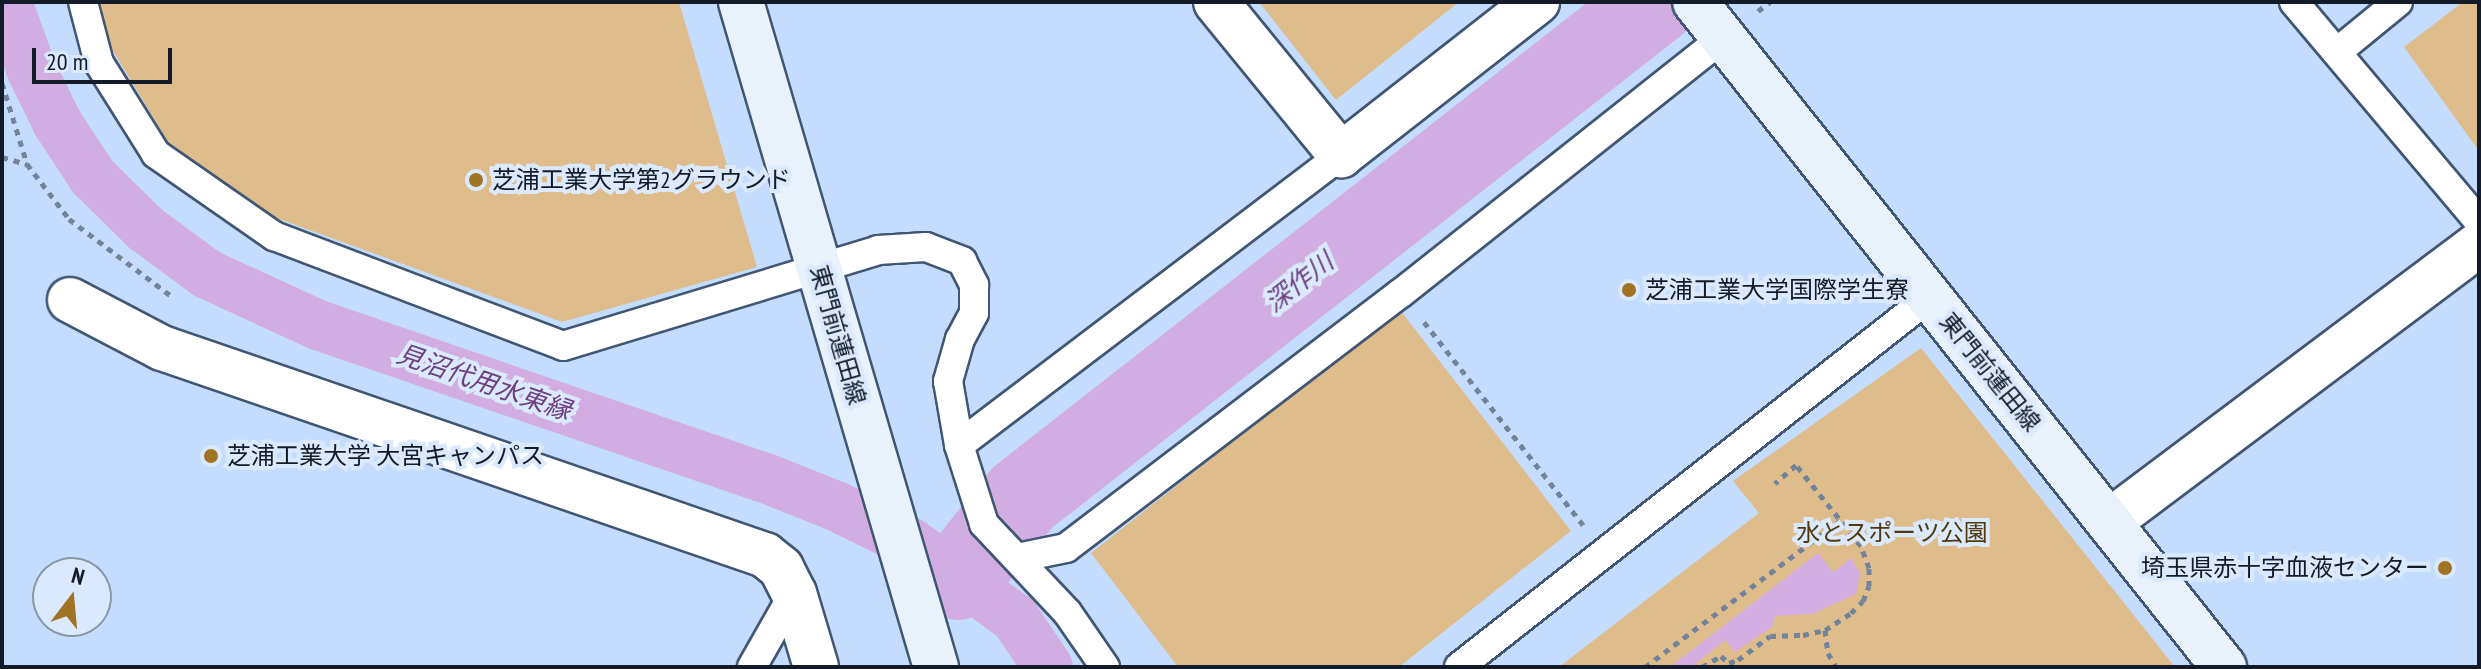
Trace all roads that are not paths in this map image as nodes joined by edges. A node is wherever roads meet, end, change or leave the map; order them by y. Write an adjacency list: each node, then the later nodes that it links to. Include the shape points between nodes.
1 (83, 2): 12 (lane, via 99,63 156,154 274,236 563,346)
2 (741, 2): 12 (main road, 東門前蓮田線)
3 (1216, 2): 9 (street)
4 (1537, 2): 9 (street)
5 (2294, 2): 8 (lane)
6 (2398, 2): 8 (lane)
7 (1709, 20): 13 (main road, 東門前蓮田線); 17 (lane, via 1401,293 1066,548)
8 (2337, 52): 10 (lane)
9 (1341, 155): 15 (lane)
10 (2479, 222)
11 (2479, 244): 16 (street)
12 (819, 270): 15 (lane, via 878,250 926,247 962,261 974,285 974,313 948,381); 21 (main road, 東門前蓮田線)
13 (1930, 297): 16 (main road, 東門前蓮田線); 23 (lane)
14 (70, 300): 18 (street, via 162,348 740,544 781,568)
15 (959, 445): 17 (lane, via 984,524)
16 (2109, 522): 24 (main road, 東門前蓮田線)
17 (1017, 558): 22 (lane, via 1067,612)
18 (794, 593): 19 (lane); 20 (street)
19 (752, 667)
20 (816, 667)
21 (936, 667)
22 (1105, 667)
23 (1459, 667)
24 (2224, 667)

